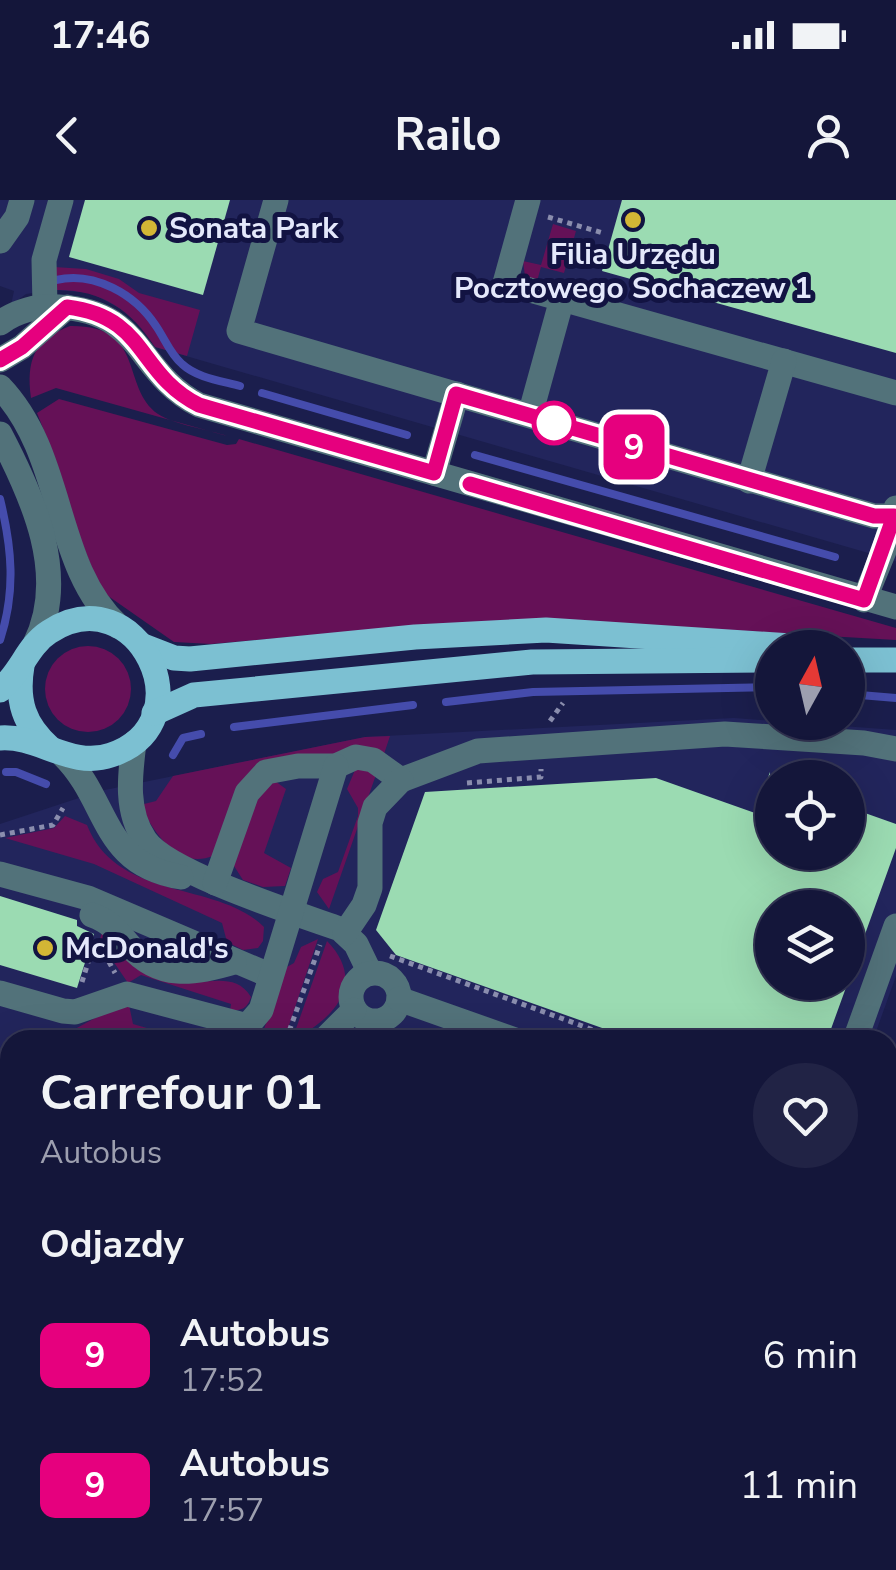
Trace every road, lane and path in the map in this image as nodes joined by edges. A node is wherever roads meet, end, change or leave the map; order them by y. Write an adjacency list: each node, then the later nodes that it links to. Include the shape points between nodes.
1 (22, 200): 7 (street)
2 (61, 200): 9 (street, via 44,260)
3 (276, 200): 14 (street, via 239,331)
4 (528, 200): 8 (street, via 504,283)
5 (552, 200): 6 (path, via 547,216)
6 (603, 233)
7 (0, 241)
8 (562, 299): 12 (street); 16 (street)
9 (56, 307): 10 (street); 11 (street); 18 (street, via 112,319 163,380 199,405)
10 (0, 323)
11 (11, 353): 15 (street, via 16,382)
12 (784, 361): 13 (street); 19 (street)
13 (896, 393)
14 (456, 394): 16 (street); 18 (street)
15 (9, 396): 23 (street, via 35,437 88,590)
16 (530, 415): 19 (street)
17 (0, 434): 26 (street, via 44,541 46,623)
18 (434, 473): 21 (street)
19 (749, 481): 20 (street, via 874,516)
20 (895, 512): 21 (street)
21 (864, 600): 22 (street)
22 (896, 607)
23 (118, 626): 25 (main road); 26 (main road, via 82,620 48,632)
24 (755, 644): 25 (main road, via 546,630 190,658)
25 (144, 646): 31 (main road, via 158,678)
26 (29, 655): 30 (main road); 35 (main road, via 19,684 26,720)
27 (865, 657): 29 (main road)
28 (755, 660): 31 (main road, via 532,662 194,695)
29 (896, 660)
30 (0, 690)
31 (154, 713): 33 (main road)
32 (0, 738): 35 (main road)
33 (134, 743): 35 (main road, via 92,759); 43 (street, via 130,800 146,842)
34 (896, 750): 37 (street, via 725,734 478,751)
35 (56, 751): 43 (street, via 82,773 106,829 129,854 154,870)
36 (336, 766): 39 (street, via 356,757 374,760); 43 (street, via 266,772 247,793); 45 (street)
37 (441, 776): 38 (path); 39 (street)
38 (542, 777)
39 (401, 780): 47 (street, via 374,807 370,888)
40 (64, 808): 41 (path, via 53,825)
41 (0, 836)
42 (0, 874): 50 (street, via 88,898)
43 (215, 883): 45 (street)
44 (0, 886): 50 (street, via 106,920 156,968 202,972)
45 (292, 912): 47 (street); 52 (street)
46 (100, 925): 54 (path)
47 (350, 925): 51 (street); 60 (path, via 372,930 392,959)
48 (896, 926): 61 (street)
49 (315, 937): 57 (path, via 322,938)
50 (234, 962): 52 (street)
51 (370, 973): 55 (street, via 388,976); 56 (street, via 352,986)
52 (269, 975): 53 (street, via 261,1010 244,1025 127,994 75,1012)
53 (0, 993)
54 (78, 994)
55 (400, 999): 56 (street, via 382,1020 366,1020); 59 (street)
56 (354, 1010): 58 (street)
57 (290, 1030)
58 (334, 1030)
59 (486, 1030)
60 (594, 1030)
61 (859, 1030)

